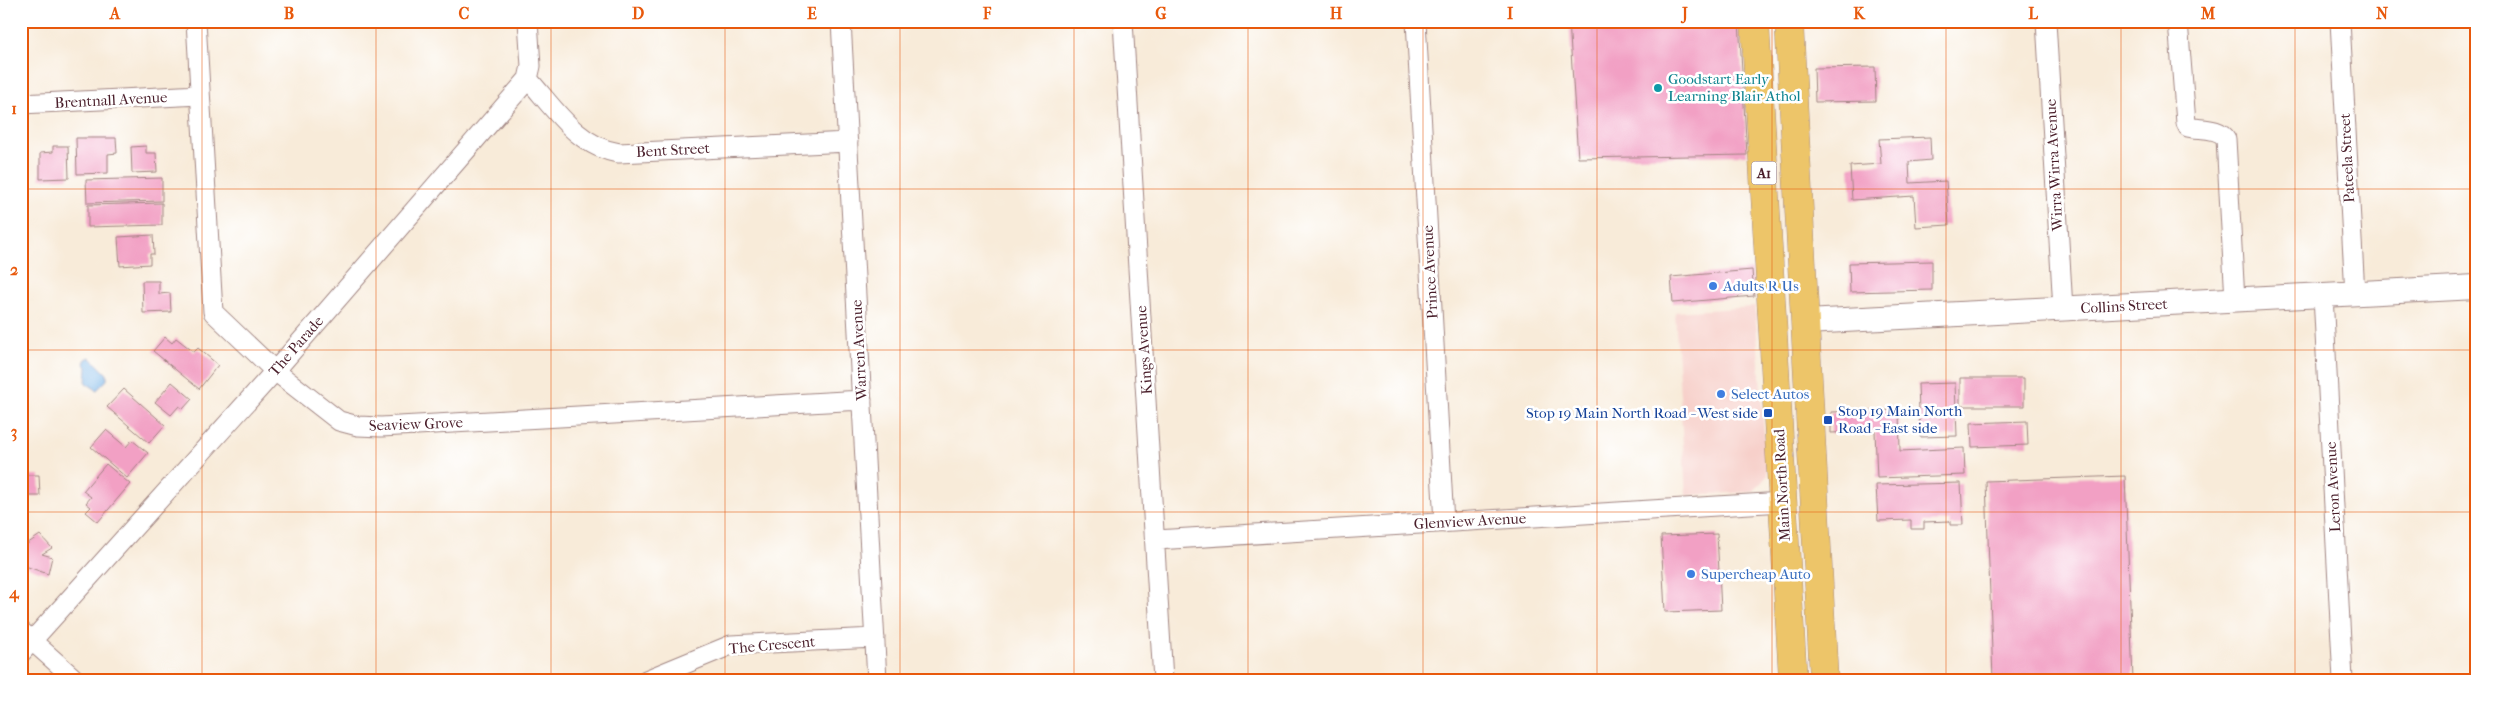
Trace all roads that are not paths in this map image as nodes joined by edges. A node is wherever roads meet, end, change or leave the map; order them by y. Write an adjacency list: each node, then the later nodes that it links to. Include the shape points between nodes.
1 (196, 21): 12 (street, Seaview Grove)
2 (528, 21): 11 (street, via 531,66)
3 (841, 21): 14 (street, Warren Avenue)
4 (1123, 21): 27 (street, Kings Avenue)
5 (1416, 21): 26 (street, Prince Avenue)
6 (1755, 21): 21 (highway, Main North Road / A1)
7 (1789, 21): 20 (highway, A1)
8 (2046, 21): 19 (street, Wirra Wirra Avenue)
9 (2178, 21): 18 (street, via 2186,123 2188,127 2224,134 2226,139)
10 (2340, 21): 16 (street, Pateela Street)
11 (528, 79): 14 (street, Bent Street, via 582,139 603,150 619,152); 22 (street, The Parade)
12 (200, 95): 13 (street, Brentnall Avenue); 22 (street, Seaview Grove, via 213,312)
13 (21, 104)
14 (848, 142): 23 (street, Warren Avenue)
15 (2476, 287): 16 (street, Collins Street)
16 (2355, 294): 17 (street, Collins Street)
17 (2323, 295): 18 (street, Collins Street); 36 (street, Leron Avenue)
18 (2235, 300): 19 (street, Collins Street)
19 (2063, 309): 20 (street, Collins Street)
20 (1806, 322): 21 (highway, Collins Street); 24 (highway, A1)
21 (1772, 324): 25 (highway, Main North Road / A1)
22 (275, 371): 23 (street, Seaview Grove, via 339,421 358,426); 29 (street, The Parade)
23 (862, 400): 28 (street, Warren Avenue)
24 (1815, 500): 25 (highway); 35 (highway, A1)
25 (1783, 502): 26 (street, Glenview Avenue); 34 (highway, Main North Road / A1)
26 (1444, 523): 27 (street, Glenview Avenue)
27 (1156, 540): 33 (street, Kings Avenue)
28 (875, 638): 31 (street, The Crescent, via 731,646); 32 (street, Warren Avenue)
29 (25, 642): 30 (street)
30 (76, 680)
31 (646, 680)
32 (877, 680)
33 (1163, 680)
34 (1793, 680)
35 (1824, 680)
36 (2343, 680)

